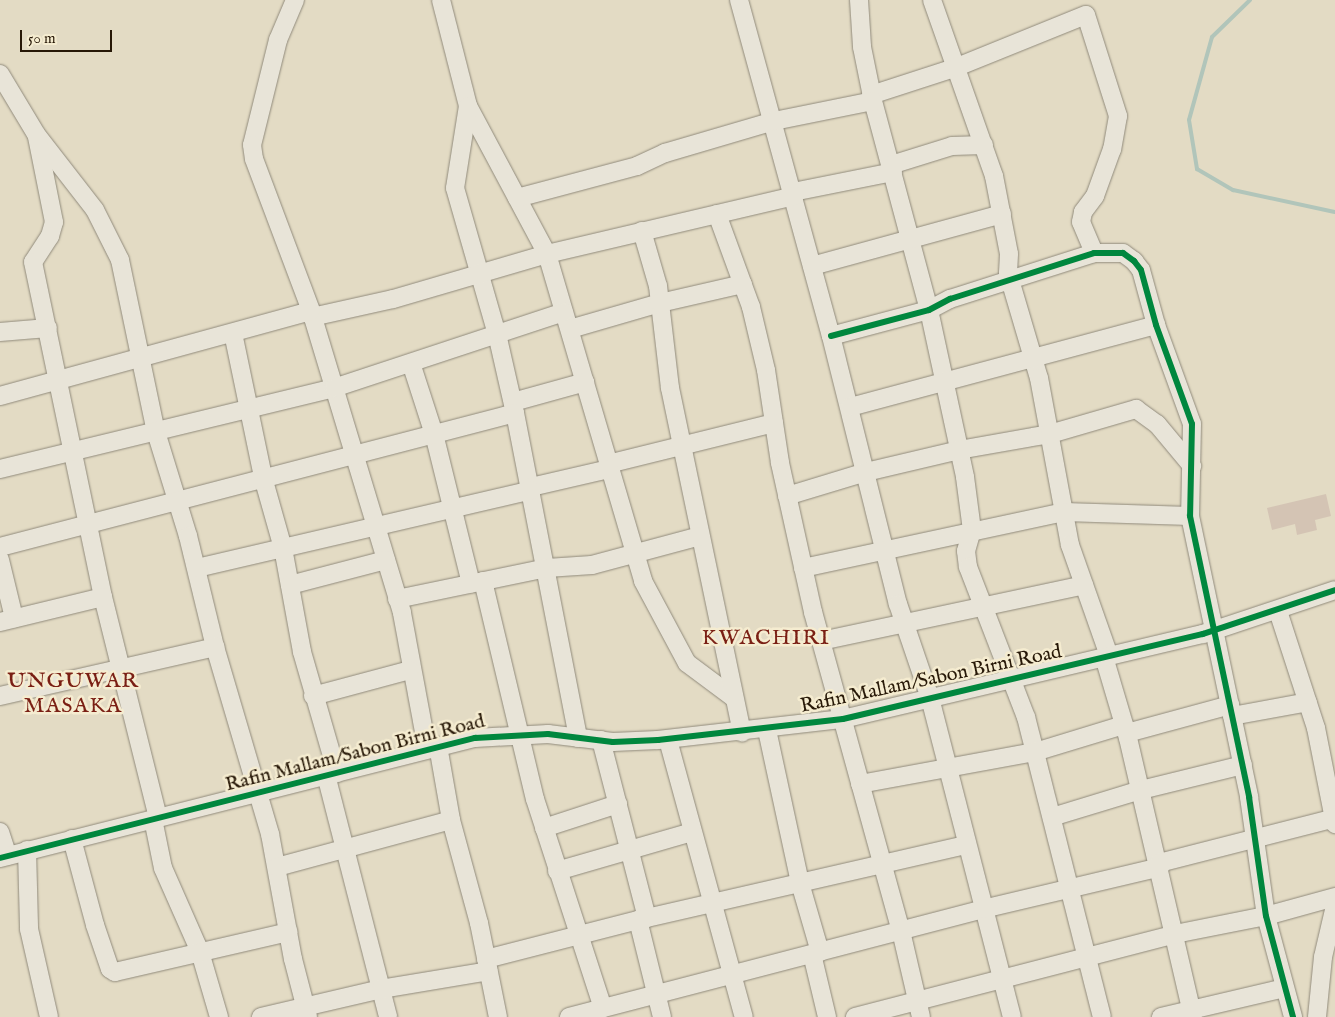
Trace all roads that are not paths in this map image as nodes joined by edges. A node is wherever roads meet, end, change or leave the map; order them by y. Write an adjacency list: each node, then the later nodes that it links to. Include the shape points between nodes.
1 (295, 0): 29 (street, via 278,40 252,146 279,232)
2 (441, 0): 9 (street)
3 (739, 0): 10 (street)
4 (859, 0): 8 (street, via 862,47)
5 (932, 0): 6 (street)
6 (957, 67): 8 (street); 12 (street); 20 (street, via 1086,15 1118,116 1112,149 1095,196 1083,212 1081,222)
7 (0, 74): 11 (street)
8 (872, 98): 10 (street); 13 (street)
9 (468, 106): 15 (street); 23 (street, via 454,182)
10 (774, 121): 14 (street); 15 (street, via 665,153 637,166)
11 (36, 134): 31 (street, via 54,222 50,236 33,258); 37 (street, via 95,210 111,237 125,278)
12 (984, 145): 13 (street, via 952,146); 17 (street)
13 (892, 168): 14 (street); 19 (street)
14 (793, 194): 16 (street); 22 (street)
15 (517, 198): 21 (street)
16 (717, 214): 18 (street); 25 (street)
17 (1002, 214): 19 (street); 24 (street)
18 (642, 231): 21 (street); 26 (street)
19 (911, 239): 22 (street); 27 (street)
20 (1094, 253): 24 (street); 30 (street, via 1123,253 1134,260 1141,270)
21 (547, 254): 23 (street); 28 (street)
22 (812, 266): 36 (street)
23 (477, 272): 29 (street, via 394,299); 35 (street)
24 (1010, 281): 27 (street, via 950,299); 38 (street)
25 (743, 284): 26 (street); 48 (street, via 766,370)
26 (660, 303): 32 (street); 52 (street, via 670,388)
27 (929, 310): 36 (street); 41 (street)
28 (564, 312): 32 (street); 35 (street)
29 (311, 314): 34 (street); 43 (street)
30 (1156, 325): 38 (street); 56 (street, via 1178,378 1192,424)
31 (48, 328): 33 (street); 40 (street)
32 (570, 329): 42 (street)
33 (0, 332)
34 (232, 333): 37 (street); 47 (street)
35 (497, 334): 39 (street); 46 (street)
36 (831, 336): 45 (street)
37 (141, 359): 40 (street); 49 (street)
38 (1034, 360): 41 (street); 51 (street)
39 (411, 363): 43 (street); 50 (street)
40 (59, 380): 44 (street); 54 (street)
41 (944, 380): 45 (street); 53 (street)
42 (586, 382): 46 (street); 57 (street)
43 (334, 388): 47 (street); 55 (street)
44 (0, 396)
45 (850, 407): 59 (street)
46 (514, 408): 50 (street); 61 (street)
47 (248, 410): 49 (street); 60 (street)
48 (774, 423): 52 (street); 62 (street)
49 (156, 432): 54 (street); 63 (street)
50 (434, 434): 55 (street); 64 (street)
51 (1050, 434): 53 (street); 56 (street, via 1136,409 1157,424); 65 (street)
52 (682, 447): 57 (street); 70 (street)
53 (959, 450): 59 (street); 69 (street)
54 (73, 452): 58 (street); 67 (street)
55 (354, 456): 60 (street); 68 (street)
56 (1192, 466): 66 (street, via 1188,494)
57 (608, 467): 61 (street); 74 (street)
58 (0, 469)
59 (866, 472): 62 (street); 73 (street)
60 (264, 481): 63 (street); 72 (street)
61 (531, 488): 64 (street); 78 (street)
62 (788, 496): 79 (street)
63 (179, 503): 67 (street); 77 (street)
64 (453, 508): 68 (street); 80 (street)
65 (1064, 512): 66 (street); 69 (street); 82 (street, via 1070,545)
66 (1190, 516): 90 (street)
67 (88, 524): 71 (street); 84 (street)
68 (376, 527): 72 (street); 76 (street)
69 (972, 530): 73 (street); 86 (street, via 966,551 968,566)
70 (700, 536): 74 (street); 99 (street)
71 (0, 548)
72 (282, 548): 77 (street); 81 (street)
73 (886, 553): 79 (street); 89 (street)
74 (632, 554): 78 (street, via 592,565); 99 (street, via 687,663)
75 (0, 560): 88 (street)
76 (386, 560): 81 (street); 85 (street)
77 (197, 568): 92 (street)
78 (547, 568): 80 (street); 108 (street)
79 (803, 568): 91 (street)
80 (477, 582): 85 (street); 107 (street)
81 (290, 585): 98 (street)
82 (1084, 585): 86 (street); 93 (street)
83 (1335, 590): 87 (street, Rafin Mallam/Sabon Birni Road)
84 (103, 597): 88 (street); 94 (street)
85 (397, 598): 95 (street)
86 (985, 608): 89 (street); 96 (street)
87 (1278, 611): 90 (street, Rafin Mallam/Sabon Birni Road); 101 (street)
88 (7, 620)
89 (904, 622): 91 (street); 100 (street)
90 (1214, 631): 93 (street, Rafin Mallam/Sabon Birni Road); 102 (street)
91 (821, 641): 103 (street)
92 (215, 647): 94 (street); 118 (street)
93 (1107, 657): 96 (street, Rafin Mallam/Sabon Birni Road); 104 (street)
94 (121, 669): 97 (street); 121 (street)
95 (410, 670): 98 (street); 111 (street)
96 (1012, 679): 100 (street, Rafin Mallam/Sabon Birni Road); 112 (street)
97 (0, 696)
98 (313, 696): 115 (street)
99 (734, 698): 106 (street)
100 (930, 698): 103 (street, Rafin Mallam/Sabon Birni Road); 114 (street)
101 (1308, 702): 102 (street); 123 (street)
102 (1231, 711): 104 (street); 113 (street)
103 (843, 719): 105 (street, Rafin Mallam/Sabon Birni Road); 116 (street)
104 (1126, 729): 112 (street); 117 (street)
105 (767, 730): 106 (street, Rafin Mallam/Sabon Birni Road); 138 (street)
106 (742, 733): 110 (street, Rafin Mallam/Sabon Birni Road)
107 (520, 734): 108 (street, Rafin Mallam/Sabon Birni Road); 111 (street, Rafin Mallam/Sabon Birni Road, via 474,738); 124 (street)
108 (578, 738): 109 (street, Rafin Mallam/Sabon Birni Road)
109 (601, 740): 110 (street, Rafin Mallam/Sabon Birni Road); 119 (street)
110 (668, 740): 126 (street)
111 (432, 747): 115 (street, Rafin Mallam/Sabon Birni Road); 122 (street)
112 (1035, 752): 114 (street); 120 (street)
113 (1243, 765): 117 (street); 128 (street)
114 (947, 769): 116 (street); 129 (street)
115 (332, 774): 118 (street, Rafin Mallam/Sabon Birni Road); 130 (street)
116 (860, 784): 134 (street)
117 (1141, 790): 120 (street); 135 (street)
118 (258, 792): 121 (street, Rafin Mallam/Sabon Birni Road); 136 (street)
119 (618, 804): 124 (street); 131 (street)
120 (1052, 817): 139 (street)
121 (156, 819): 127 (street, Rafin Mallam/Sabon Birni Road); 150 (street, via 163,868)
122 (451, 820): 130 (street); 153 (street)
123 (1335, 820): 128 (street)
124 (544, 828): 137 (street)
125 (0, 832): 133 (street)
126 (692, 832): 131 (street); 141 (street)
127 (72, 839): 132 (street, Rafin Mallam/Sabon Birni Road); 150 (street, via 110,969 118,973)
128 (1255, 840): 135 (street); 144 (street)
129 (966, 845): 134 (street); 143 (street)
130 (346, 847): 136 (street); 157 (street)
131 (630, 849): 137 (street); 145 (street)
132 (27, 850): 133 (street, Rafin Mallam/Sabon Birni Road); 163 (street, via 29,929)
133 (4, 857)
134 (882, 864): 138 (street); 146 (street)
135 (1160, 865): 139 (street); 149 (street)
136 (277, 867): 147 (street)
137 (557, 871): 148 (street)
138 (800, 884): 141 (street); 151 (street)
139 (1070, 889): 143 (street); 152 (street)
140 (1335, 897): 144 (street)
141 (713, 903): 145 (street); 154 (street)
142 (1335, 906): 177 (street, via 1323,957)
143 (983, 909): 146 (street); 155 (street)
144 (1266, 916): 149 (street); 156 (street)
145 (642, 919): 148 (street); 158 (street)
146 (901, 931): 151 (street); 159 (street)
147 (288, 932): 150 (street); 160 (street)
148 (580, 934): 153 (street); 161 (street)
149 (1175, 934): 152 (street); 162 (street)
150 (200, 952): 164 (street)
151 (816, 953): 154 (street); 171 (street)
152 (1087, 957): 155 (street); 174 (street)
153 (487, 965): 157 (street); 167 (street)
154 (734, 974): 158 (street); 170 (street)
155 (1002, 981): 159 (street); 173 (street)
156 (1285, 988): 162 (street); 176 (street)
157 (381, 989): 160 (street); 166 (street)
158 (656, 994): 161 (street); 169 (street)
159 (919, 1009): 172 (street)
160 (306, 1011): 165 (street)
161 (601, 1011): 168 (street)
162 (1193, 1013): 175 (street)
163 (49, 1017)
164 (219, 1017)
165 (261, 1017)
166 (388, 1017)
167 (498, 1017)
168 (569, 1017)
169 (662, 1017)
170 (744, 1017)
171 (827, 1017)
172 (855, 1017)
173 (1012, 1017)
174 (1102, 1017)
175 (1161, 1017)
176 (1293, 1017)
177 (1317, 1017)

